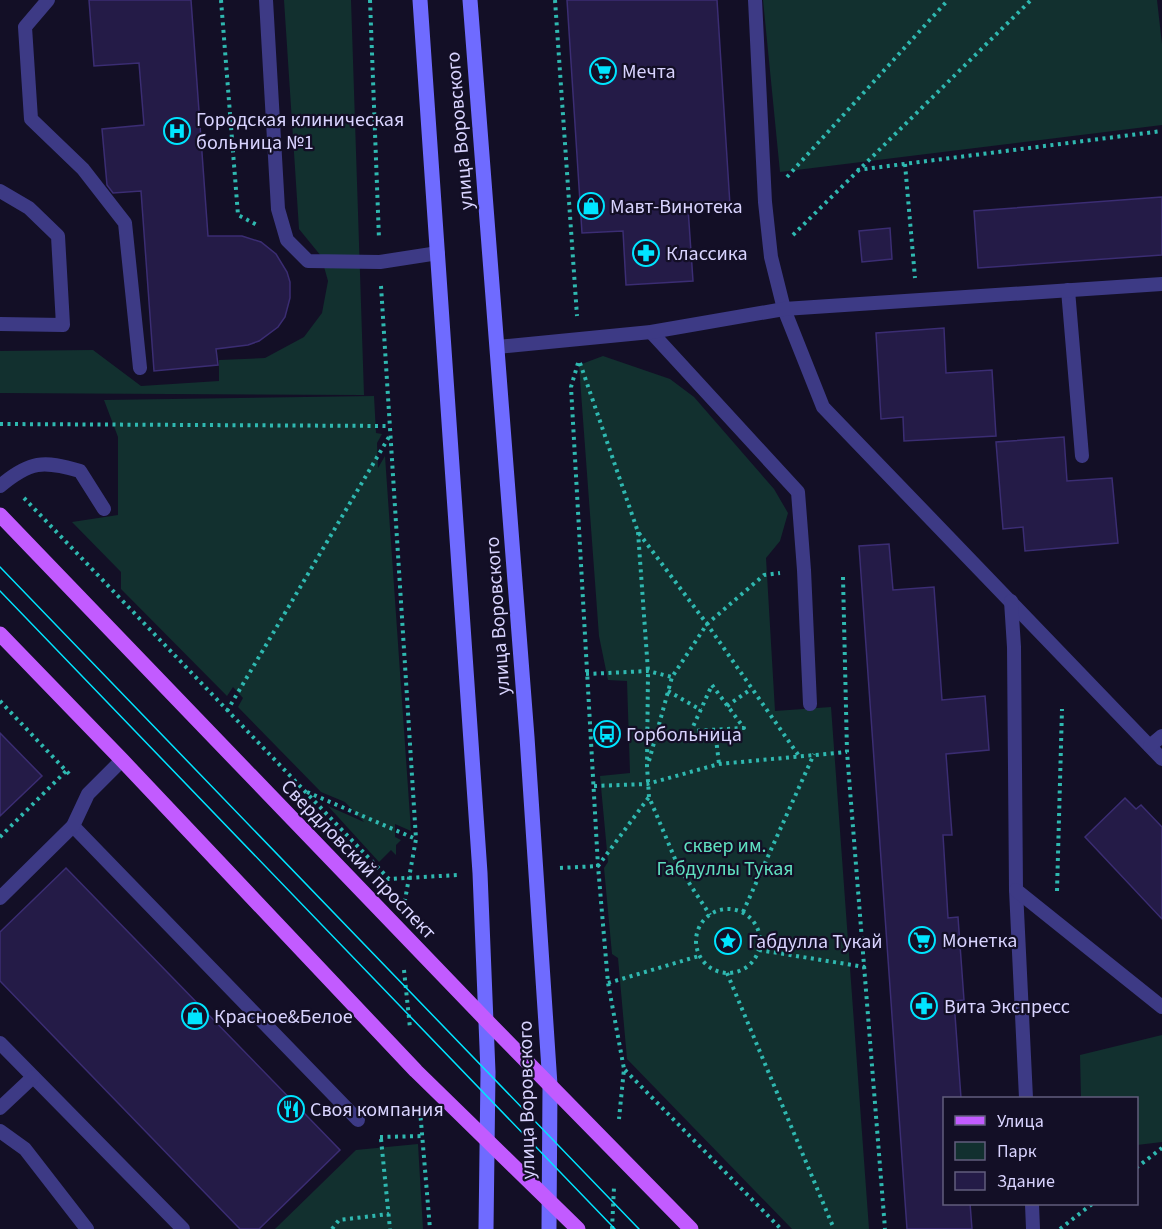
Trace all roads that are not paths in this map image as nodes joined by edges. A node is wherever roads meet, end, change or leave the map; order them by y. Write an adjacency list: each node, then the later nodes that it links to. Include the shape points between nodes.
1 (48, 0): 14 (lane, via 25,27 31,119 83,168 125,223)
2 (267, 0): 7 (lane, via 278,209 287,240 308,261 380,262)
3 (420, 0): 7 (main road, улица Воровского)
4 (470, 0): 13 (main road, улица Воровского)
5 (755, 0): 10 (lane, via 765,202 771,257)
6 (0, 191): 11 (lane, via 29,208 58,236 63,325)
7 (438, 253): 30 (main road, улица Воровского, via 480,873)
8 (1162, 284): 9 (lane)
9 (1068, 290): 10 (lane); 15 (lane)
10 (784, 309): 12 (lane); 19 (lane, via 823,407)
11 (0, 324)
12 (651, 332): 13 (lane); 21 (lane, via 798,492)
13 (497, 347): 33 (main road, улица Воровского)
14 (140, 368)
15 (1082, 456)
16 (3, 484): 17 (lane, via 29,466 55,464 80,471)
17 (104, 509)
18 (0, 516): 30 (main road, Свердловский проспект)
19 (1011, 601): 23 (lane); 27 (lane)
20 (0, 634): 25 (main road)
21 (810, 704)
22 (1162, 736): 23 (lane)
23 (1150, 747): 24 (lane)
24 (1162, 759)
25 (122, 760): 26 (lane, via 88,794); 38 (main road, via 416,1071)
26 (73, 826): 28 (lane); 36 (lane)
27 (1016, 890): 29 (lane); 34 (lane)
28 (0, 898)
29 (1162, 1007)
30 (486, 1020): 33 (main road, Свердловский проспект); 38 (main road, улица Воровского)
31 (0, 1043): 32 (lane)
32 (33, 1077): 35 (lane); 42 (lane)
33 (550, 1085): 39 (main road, улица Воровского); 46 (main road, Свердловский проспект)
34 (1026, 1097)
35 (0, 1108)
36 (358, 1120)
37 (0, 1131): 41 (lane, via 25,1149)
38 (487, 1139): 39 (main road); 43 (main road, улица Воровского)
39 (549, 1200): 44 (main road, улица Воровского); 45 (main road)
40 (1032, 1205): 47 (lane)
41 (87, 1229)
42 (183, 1229)
43 (486, 1229)
44 (549, 1229)
45 (578, 1229)
46 (691, 1229)
47 (1033, 1229)

